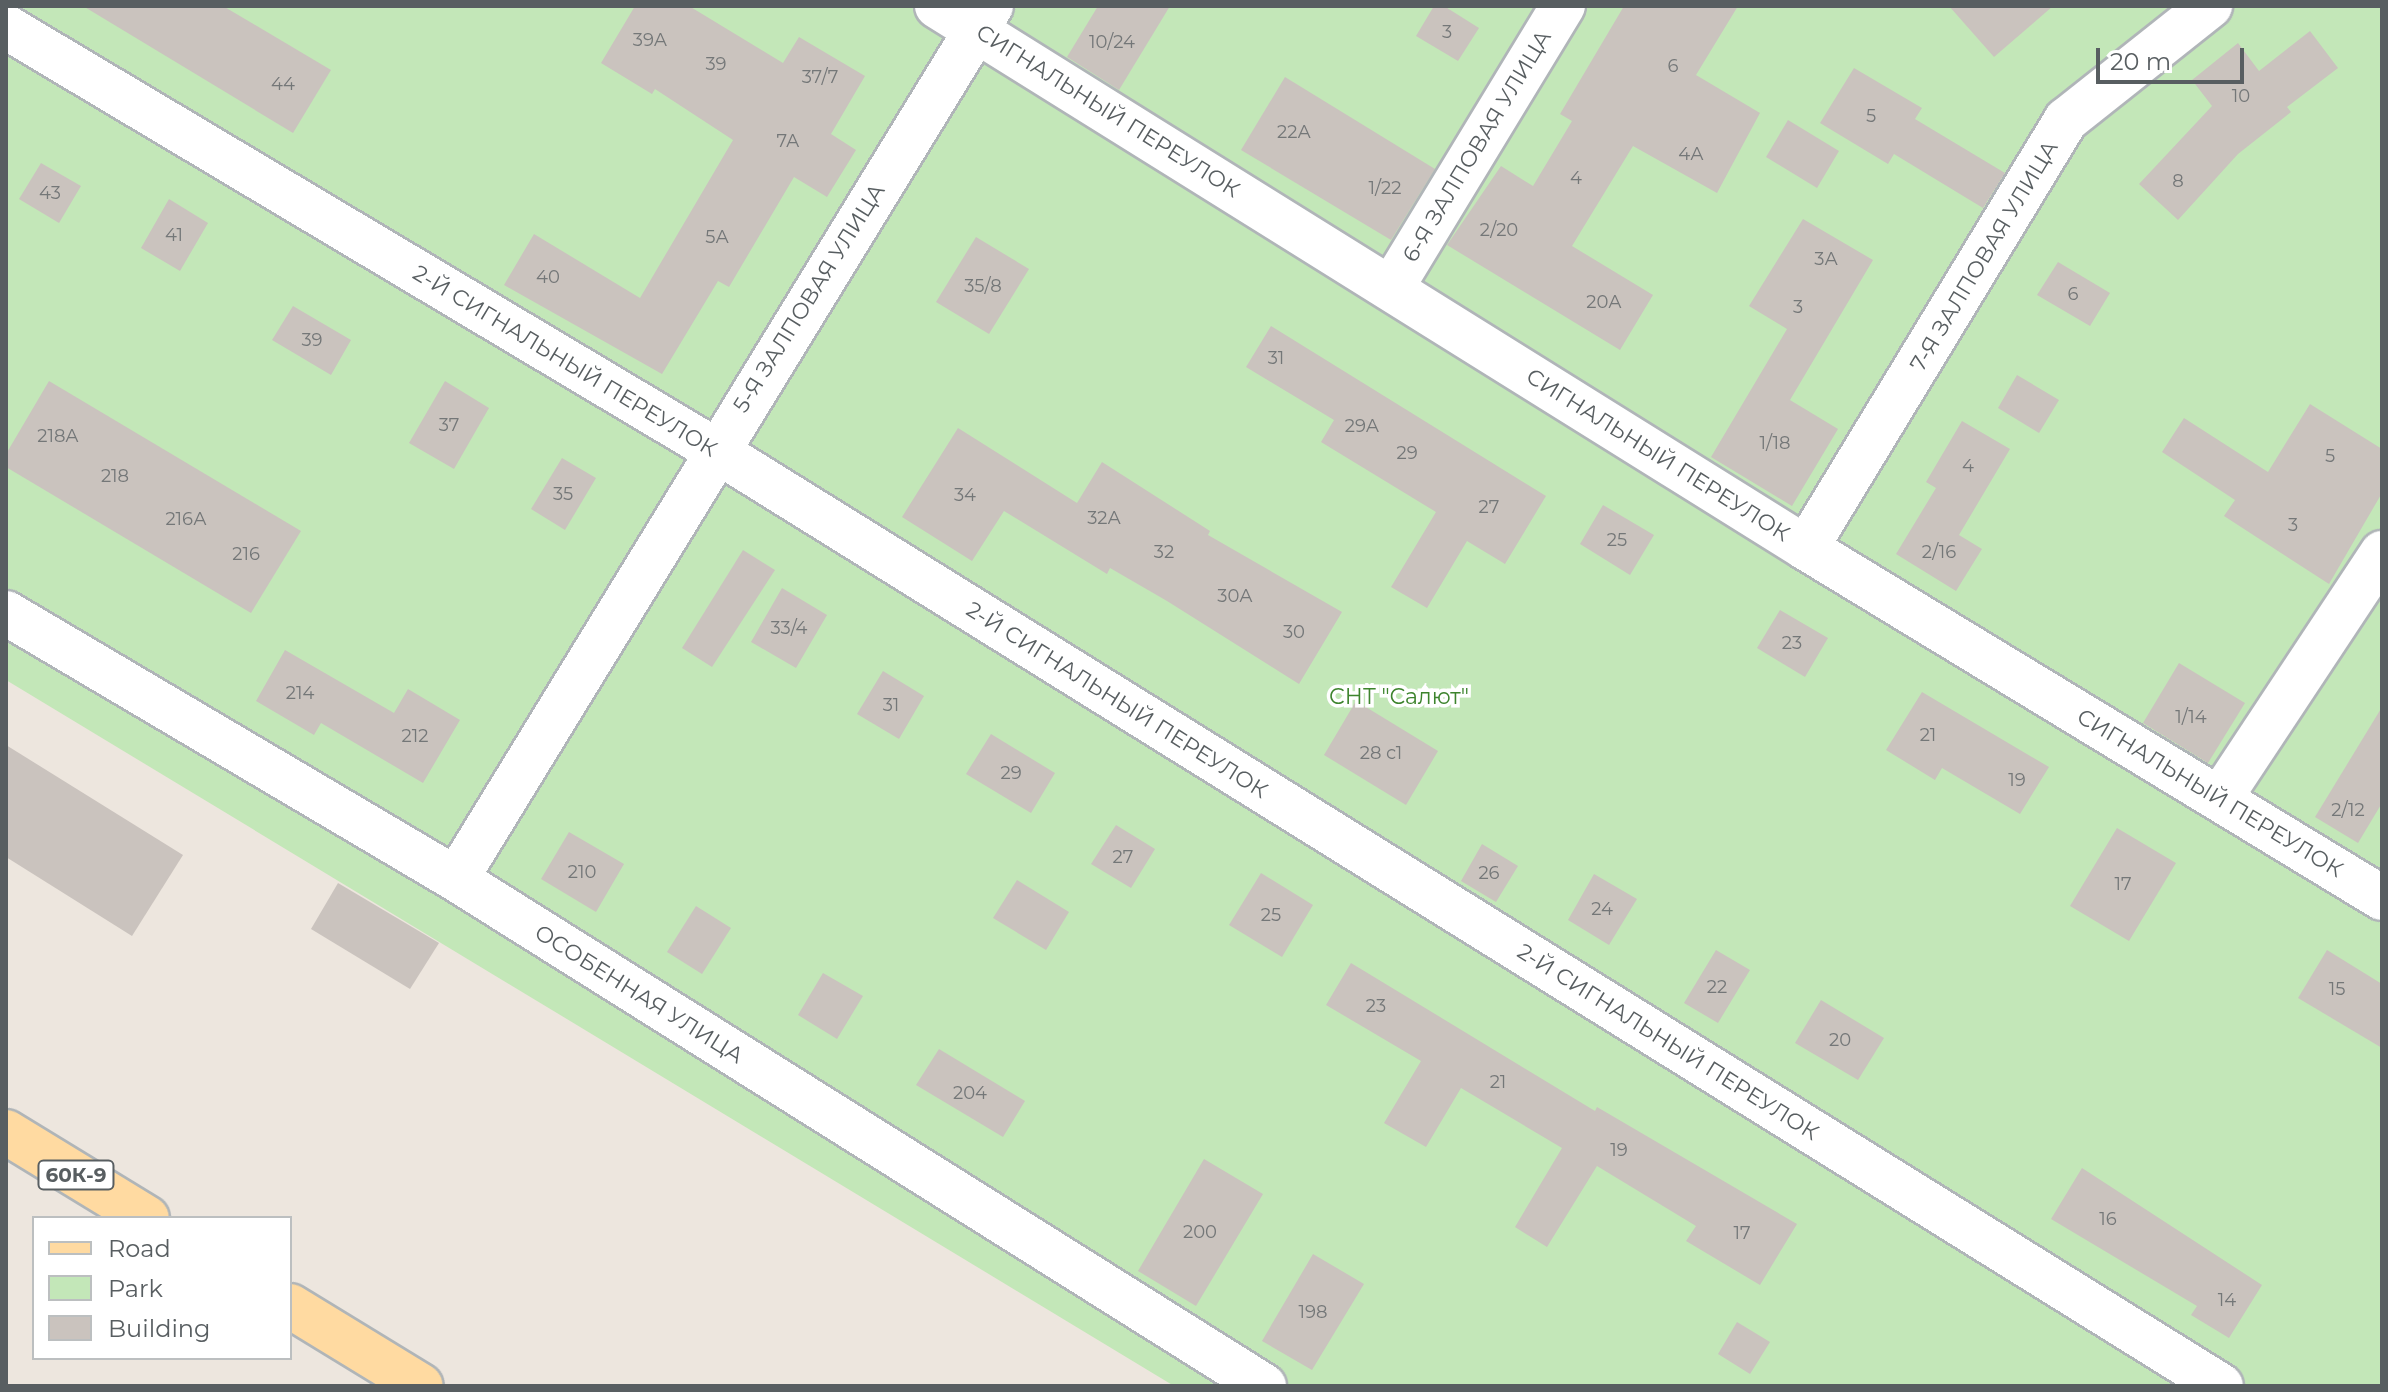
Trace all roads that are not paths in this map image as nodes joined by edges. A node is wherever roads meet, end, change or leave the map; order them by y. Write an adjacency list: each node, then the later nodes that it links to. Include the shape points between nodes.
1 (937, 6): 4 (street, СИГНАЛЬНЫЙ ПЕРЕУЛОК)
2 (1563, 6): 6 (street, 6-Я ЗАЛПОВАЯ УЛИЦА)
3 (2210, 6): 8 (street, 7-Я ЗАЛПОВАЯ УЛИЦА, via 2066,120)
4 (984, 17): 6 (street, СИГНАЛЬНЫЙ ПЕРЕУЛОК); 7 (street, 5-Я ЗАЛПОВАЯ УЛИЦА)
5 (6, 27): 7 (street, 2-Й СИГНАЛЬНЫЙ ПЕРЕУЛОК)
6 (1392, 287): 8 (street, СИГНАЛЬНЫЙ ПЕРЕУЛОК)
7 (715, 450): 12 (street, 5-Я ЗАЛПОВАЯ УЛИЦА); 19 (street, 2-Й СИГНАЛЬНЫЙ ПЕРЕУЛОК)
8 (1806, 548): 11 (street, СИГНАЛЬНЫЙ ПЕРЕУЛОК)
9 (2382, 553): 11 (street)
10 (6, 613): 12 (street, ОСОБЕННАЯ УЛИЦА)
11 (2220, 798): 13 (street, СИГНАЛЬНЫЙ ПЕРЕУЛОК)
12 (456, 879): 18 (street, ОСОБЕННАЯ УЛИЦА)
13 (2382, 898)
14 (6, 1132): 15 (main road, 60К-9)
15 (144, 1216)
16 (292, 1307): 17 (main road)
17 (421, 1386)
18 (1264, 1386)
19 (2221, 1386)

